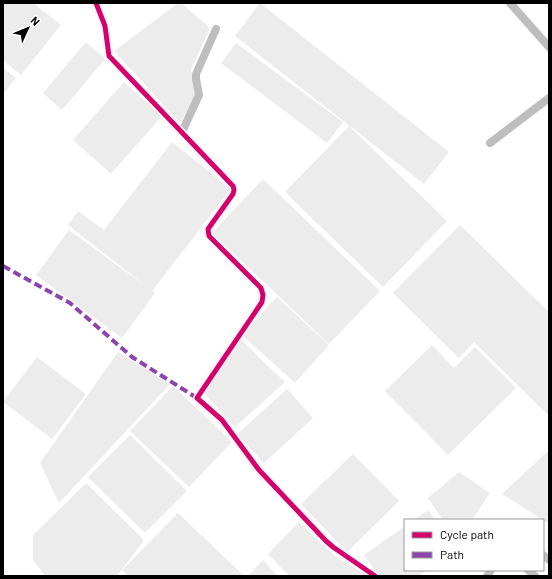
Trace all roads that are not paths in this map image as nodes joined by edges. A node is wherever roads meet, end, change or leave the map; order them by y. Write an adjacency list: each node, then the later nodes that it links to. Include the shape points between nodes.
1 (96, 3): 6 (street, via 105,26 109,56)
2 (510, 3): 4 (street)
3 (216, 29): 6 (street, via 196,74 199,95)
4 (549, 47)
5 (549, 98): 7 (street)
6 (182, 132): 8 (street, via 233,186 233,194 208,230 209,236 261,288 263,295 262,302 197,398 222,420 259,470 326,541)
7 (490, 143)
8 (375, 576)

